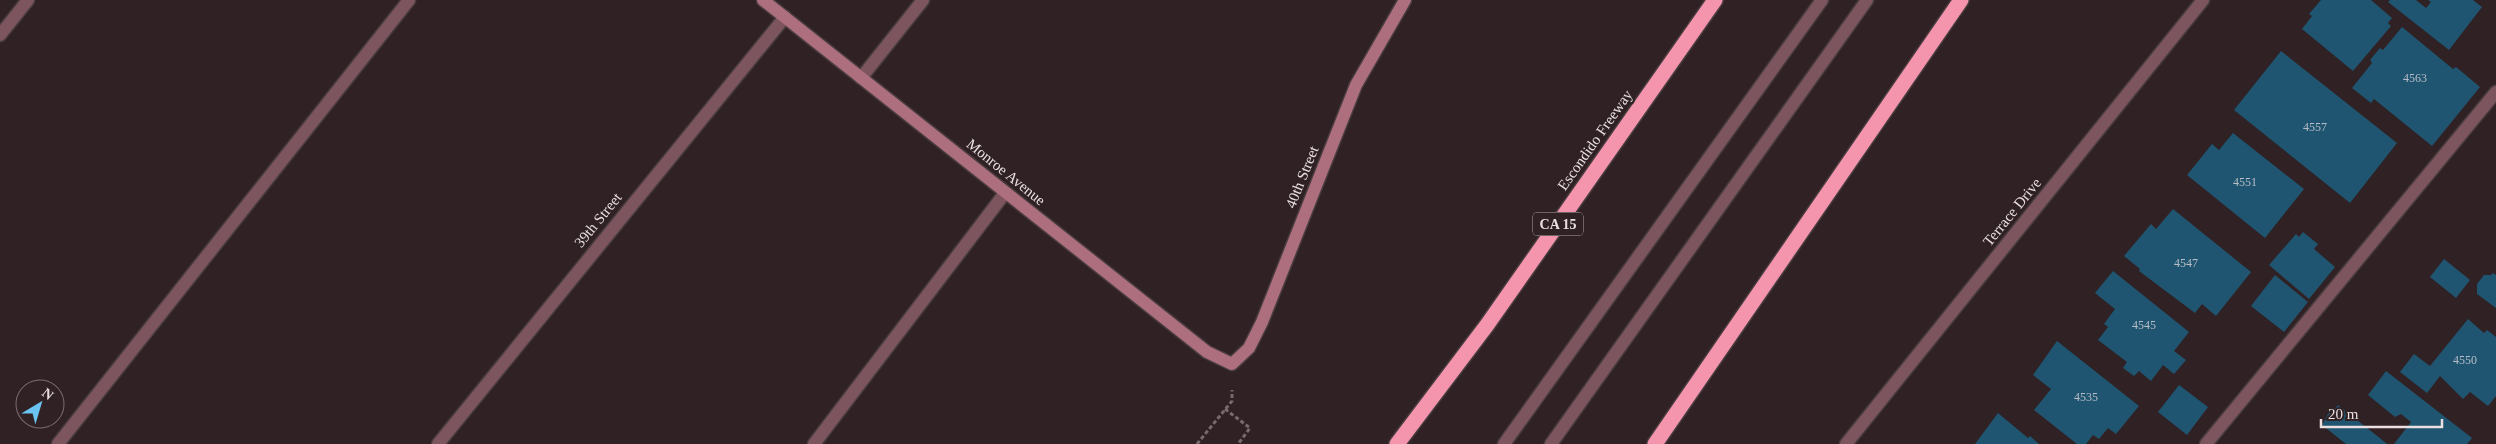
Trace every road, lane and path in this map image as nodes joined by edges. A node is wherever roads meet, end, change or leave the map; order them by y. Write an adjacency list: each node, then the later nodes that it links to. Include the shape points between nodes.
1 (28, 0): 12 (street)
2 (410, 0): 18 (street)
3 (763, 0): 11 (street, Monroe Avenue)
4 (923, 0): 13 (street)
5 (1405, 0): 16 (street, 40th Street, via 1356,85 1262,322 1249,348)
6 (1715, 0): 23 (highway, Escondido Freeway / CA 15, via 1487,325)
7 (1822, 0): 24 (street)
8 (1867, 0): 25 (street)
9 (1961, 0): 26 (highway)
10 (2203, 0): 27 (street, Terrace Drive)
11 (784, 17): 13 (street, Monroe Avenue); 19 (street, 39th Street)
12 (0, 35)
13 (861, 78): 15 (street, Monroe Avenue)
14 (2496, 92): 28 (street)
15 (1005, 193): 16 (street, Monroe Avenue, via 1207,352); 20 (street)
16 (1232, 364): 17 (path, via 1232,400)
17 (1225, 409): 21 (path); 22 (path, via 1250,428)
18 (58, 444)
19 (438, 444)
20 (814, 444)
21 (1196, 444)
22 (1238, 444)
23 (1397, 444)
24 (1504, 444)
25 (1551, 444)
26 (1655, 444)
27 (1846, 444)
28 (2206, 444)

